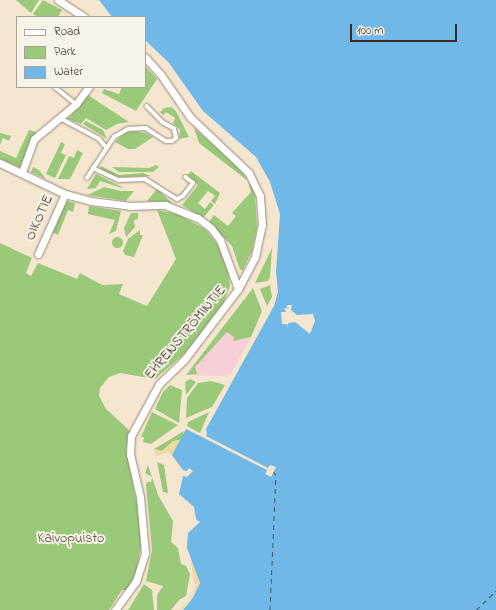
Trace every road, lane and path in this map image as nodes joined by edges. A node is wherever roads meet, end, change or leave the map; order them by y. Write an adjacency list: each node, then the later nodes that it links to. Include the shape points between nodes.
1 (58, 0): 2 (street)
2 (82, 16)
3 (146, 59): 17 (street, EHRENSTRÖMINTIE, via 161,75 190,117 241,164 255,184 262,207 261,234 254,257)
4 (56, 88): 6 (lane)
5 (88, 88): 6 (street)
6 (76, 104): 8 (street)
7 (147, 107): 9 (lane, via 163,123 174,129 176,138 172,142 166,141 146,128 133,128 118,134)
8 (62, 115): 9 (lane, via 64,120 99,139); 12 (street, via 44,129 30,146)
9 (108, 148): 11 (lane)
10 (0, 163): 12 (street)
11 (94, 168): 13 (lane); 14 (lane, via 119,180 145,179 177,199 183,196 193,183)
12 (22, 172): 15 (street)
13 (87, 178)
14 (186, 178)
15 (65, 194): 16 (street, OIKOTIE); 17 (street, via 112,204 165,205 198,218 211,228 220,240)
16 (38, 254)
17 (238, 290): 18 (street, EHRENSTRÖMINTIE, via 184,360 159,384 131,436 130,454 140,497 144,553 136,581)
18 (115, 610)

